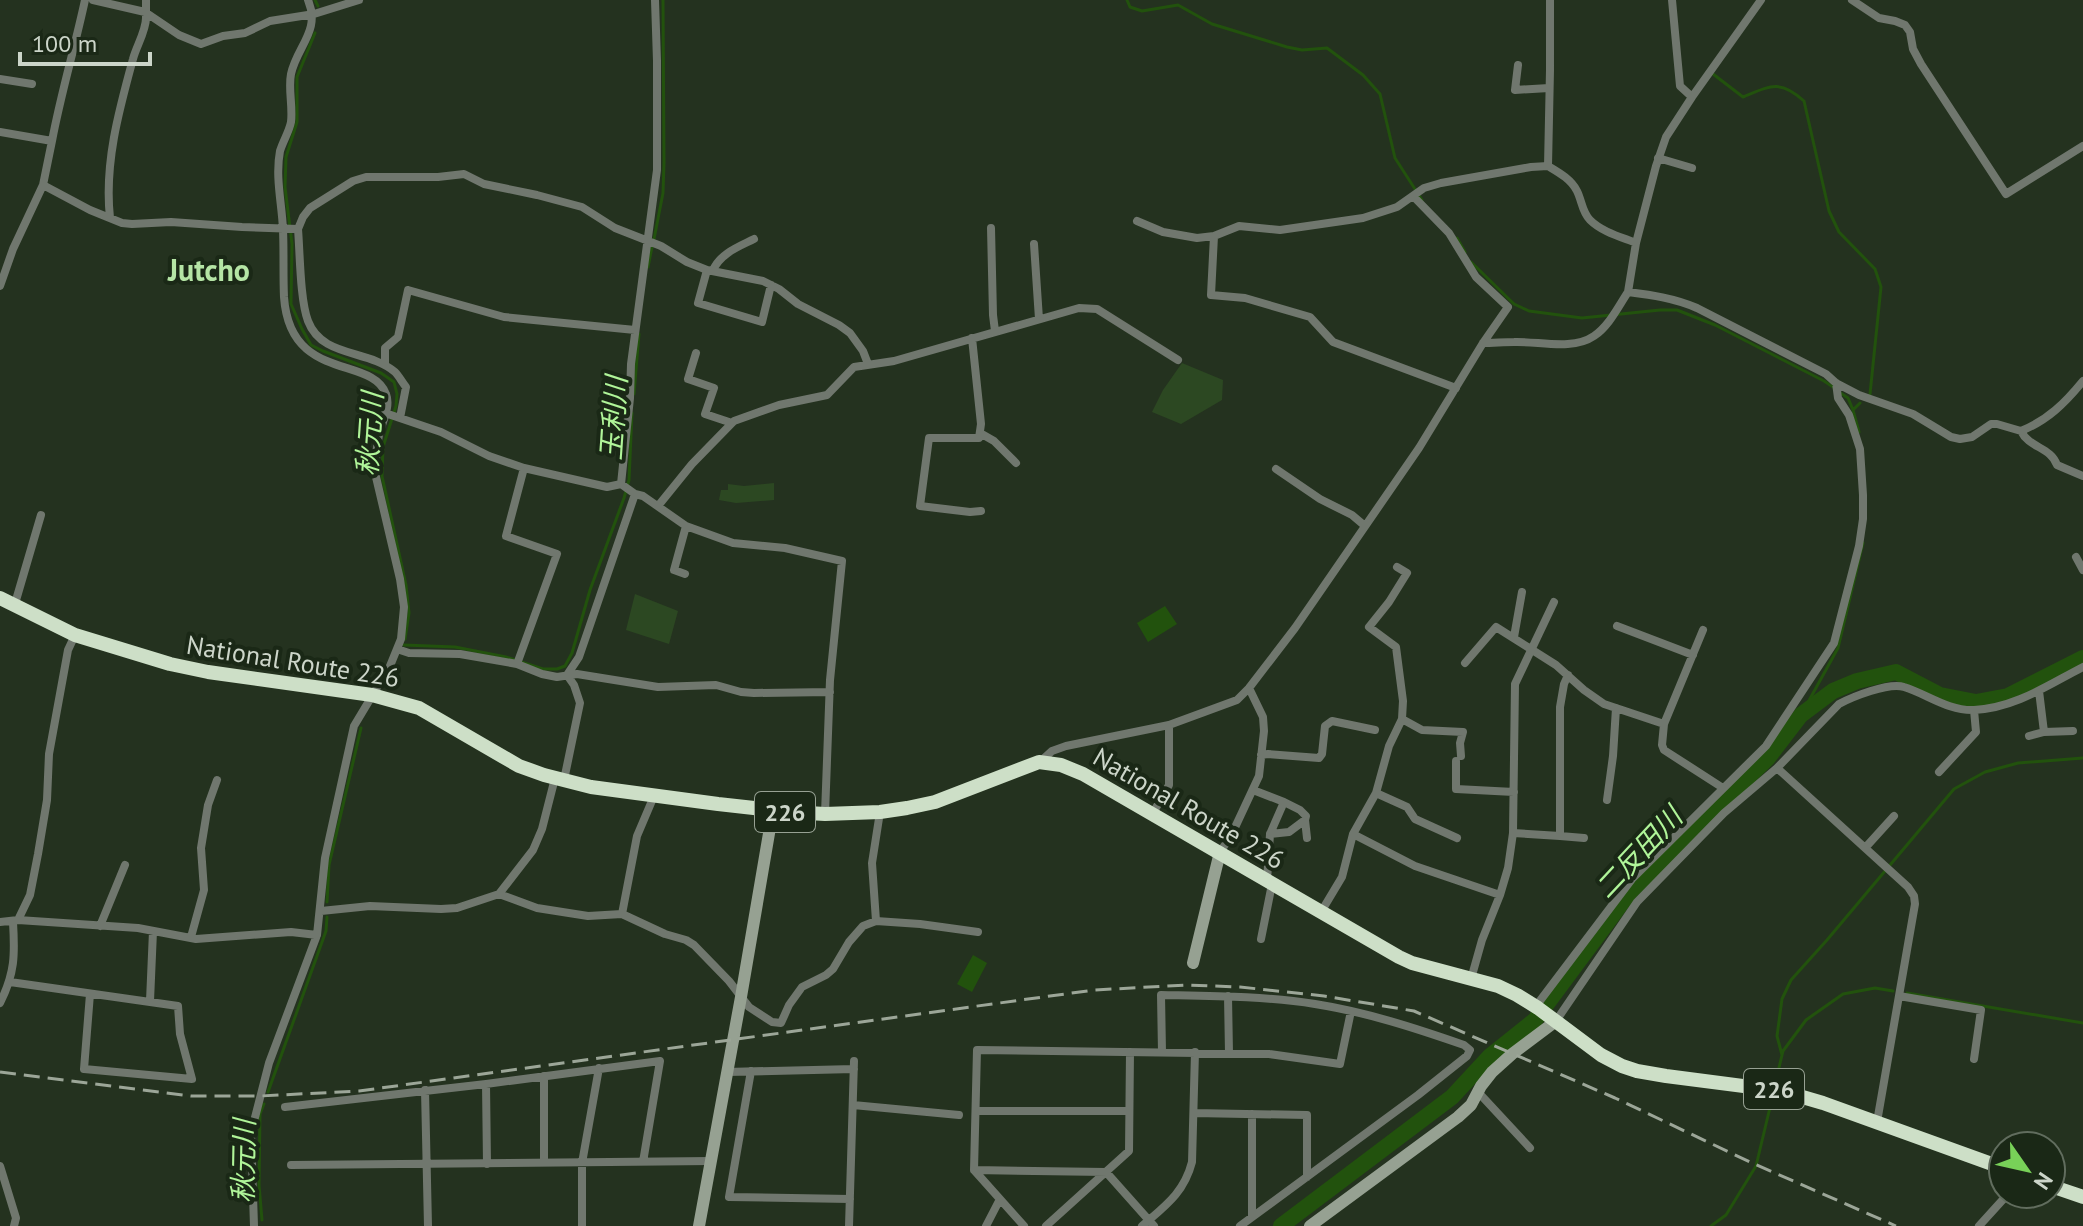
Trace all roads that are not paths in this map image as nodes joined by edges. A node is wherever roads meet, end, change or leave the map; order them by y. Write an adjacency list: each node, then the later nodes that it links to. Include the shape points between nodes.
1 (85, 0): 19 (street)
2 (93, 0): 11 (street)
3 (146, 0): 11 (street)
4 (308, 0): 12 (street)
5 (359, 0): 12 (street)
6 (655, 0): 32 (street, via 657,170)
7 (1550, 0): 16 (street)
8 (1672, 0): 17 (street, via 1680,86)
9 (1761, 0): 17 (street)
10 (1852, 0): 20 (street, via 1879,18 1905,25 1921,64 2006,194)
11 (145, 12): 12 (street, via 201,44 270,21); 26 (street, via 113,143)
12 (314, 14): 28 (street, via 292,72 290,124 280,151 278,180)
13 (1518, 65): 16 (street, via 1515,90)
14 (0, 79): 15 (street)
15 (32, 84)
16 (1549, 88): 22 (street)
17 (1692, 97): 21 (street)
18 (0, 132): 19 (street)
19 (52, 141): 24 (street)
20 (2083, 146)
21 (1658, 158): 23 (street); 33 (street)
22 (1548, 166): 25 (street, via 1441,183); 33 (street, via 1573,184 1591,221)
23 (1692, 168)
24 (43, 185): 26 (street); 37 (street)
25 (1414, 197): 30 (street, via 1363,218 1280,230 1239,226); 43 (street, via 1449,233 1476,277 1508,307)
26 (110, 218): 28 (street, via 132,224)
27 (1137, 221): 30 (street, via 1181,236)
28 (291, 228): 32 (street, via 310,208 353,181 464,174 484,184 582,207); 47 (street, via 312,329 325,343); 51 (street, via 284,302 290,328 318,357 381,386)
29 (991, 228): 41 (street)
30 (1214, 236): 50 (street, via 1211,295 1245,298 1310,317 1333,342)
31 (754, 239): 35 (street)
32 (648, 243): 35 (street); 40 (street)
33 (1636, 243): 38 (street)
34 (1034, 244): 39 (street)
35 (710, 270): 36 (street); 36 (street, via 698,303 762,322)
36 (771, 285): 46 (street, via 850,333)
37 (0, 286)
38 (1628, 292): 43 (street, via 1610,320 1582,341); 49 (street, via 1681,301)
39 (1039, 319): 41 (street); 45 (street, via 1079,308 1097,309)
40 (635, 330): 47 (street, via 504,317 408,290 398,337 385,348); 59 (street)
41 (995, 331): 42 (street)
42 (972, 338): 46 (street); 54 (street)
43 (1483, 343): 50 (street)
44 (696, 353): 52 (street, via 688,379 714,388 705,414)
45 (1178, 360)
46 (868, 364): 52 (street, via 854,367 827,395)
47 (385, 365): 51 (street, via 406,387)
48 (2083, 381): 53 (street, via 2051,415)
49 (1836, 383): 53 (street, via 1913,414 1951,437 1972,437 1991,424); 105 (street, via 1860,449 1863,495 1859,546 1838,632 1766,746)
50 (1456, 388): 65 (street)
51 (393, 415): 56 (street); 79 (street, via 379,433 375,463 404,607)
52 (732, 423): 61 (street)
53 (2021, 431): 58 (street, via 2057,465)
54 (980, 433): 55 (street); 62 (street, via 979,438 929,438 920,506)
55 (1016, 463)
56 (524, 468): 59 (street, via 607,487); 81 (street, via 506,536 557,554)
57 (1276, 469): 65 (street)
58 (2083, 476)
59 (621, 484): 60 (street)
60 (635, 494): 61 (street); 84 (street, via 579,657)
61 (658, 506): 64 (street)
62 (981, 511)
63 (41, 515): 73 (street)
64 (686, 526): 69 (street, via 674,570); 88 (street, via 741,545 842,561)
65 (1365, 526): 86 (street)
66 (2076, 557): 68 (street)
67 (1397, 567): 92 (street, via 1407,573 1369,627 1396,647)
68 (2083, 570)
69 (685, 574)
70 (1522, 592): 77 (street)
71 (0, 598): 73 (highway, National Route 226 / 226)
72 (1554, 602): 78 (street)
73 (14, 607): 76 (highway, National Route 226 / 226)
74 (1617, 626): 80 (street)
75 (1703, 630): 80 (street)
76 (75, 635): 89 (highway, National Route 226 / 226, via 208,672); 134 (street, via 49,754 33,881)
77 (1514, 637): 78 (street); 82 (street, via 1496,627)
78 (1532, 649): 85 (street); 107 (street, via 1515,684)
79 (398, 650): 81 (street); 89 (street)
80 (1693, 655): 93 (street)
81 (518, 662): 84 (street, via 542,674)
82 (1465, 663)
83 (2083, 667): 87 (street)
84 (567, 675): 88 (street, via 658,687); 103 (street, via 580,703)
85 (1568, 675): 90 (street); 121 (street, via 1560,707)
86 (1249, 688): 94 (street, via 1237,700); 99 (street, via 1263,717)
87 (2039, 691): 91 (street); 97 (street)
88 (830, 692): 115 (street)
89 (372, 695): 103 (highway, National Route 226 / 226, via 419,708 519,766); 131 (street, via 354,726 325,858)
90 (1616, 708): 93 (street); 110 (street)
91 (1974, 710): 101 (street, via 1952,708 1900,685 1851,697); 102 (street, via 1976,732)
92 (1402, 719): 107 (street, via 1422,730 1463,732 1456,789); 108 (street)
93 (1664, 724): 105 (street, via 1664,750)
94 (1169, 725): 100 (street, via 1066,746); 114 (street, via 1169,785)
95 (1375, 730): 99 (street, via 1332,721 1325,726 1319,758)
96 (2073, 731): 97 (street)
97 (2044, 732): 98 (street)
98 (2029, 736)
99 (1261, 755): 106 (street)
100 (1039, 762): 113 (highway, National Route 226 / 226, via 935,802); 114 (highway, National Route 226 / 226, via 1083,774)
101 (1777, 768): 125 (street); 153 (street, via 1724,813 1637,902)
102 (1939, 772)
103 (559, 779): 109 (highway, National Route 226 / 226); 129 (street, via 533,850)
104 (217, 780): 141 (street, via 201,848 204,890)
105 (1723, 788): 153 (street, via 1626,886)
106 (1253, 790): 111 (street); 126 (street)
107 (1514, 792): 118 (street)
108 (1376, 793): 120 (street); 123 (street)
109 (654, 796): 112 (highway, National Route 226 / 226); 133 (street, via 637,836)
110 (1607, 800)
111 (1284, 802): 117 (street, via 1300,810); 119 (street)
112 (773, 810): 115 (highway, National Route 226 / 226); 149 (street)
113 (880, 812): 115 (highway, National Route 226 / 226); 135 (street, via 872,863)
114 (1153, 813): 126 (highway, National Route 226 / 226)
115 (825, 814)
116 (1894, 816): 125 (street)
117 (1305, 820): 119 (street, via 1289,832); 122 (street)
118 (1513, 833): 121 (street); 130 (street)
119 (1270, 834): 128 (street)
120 (1353, 834): 130 (street, via 1415,866); 132 (street, via 1342,877)
121 (1560, 836): 124 (street)
122 (1307, 838)
123 (1457, 838)
124 (1584, 838)
125 (1865, 848): 148 (street, via 1914,896)
126 (1220, 852): 128 (highway, National Route 226 / 226); 143 (street)
127 (125, 865): 137 (street)
128 (1270, 882): 132 (highway, National Route 226 / 226); 142 (street)
129 (499, 894): 131 (street, via 457,908); 133 (street, via 537,908 588,916)
130 (1500, 895): 144 (street)
131 (321, 911): 140 (street)
132 (1321, 912): 144 (highway, National Route 226 / 226, via 1412,963)
133 (622, 914): 149 (street, via 694,945)
134 (15, 921): 136 (street); 137 (street); 145 (street)
135 (876, 921): 139 (street); 149 (street, via 854,934 833,969 802,987 781,1023 772,1022)
136 (0, 922)
137 (100, 926): 138 (street)
138 (153, 931): 141 (street); 150 (street)
139 (978, 932)
140 (317, 935): 141 (street); 193 (street, via 253,1120)
141 (191, 937)
142 (1261, 939)
143 (1193, 963)
144 (1471, 979): 153 (highway, National Route 226 / 226, via 1498,986)
145 (10, 982): 146 (street); 151 (street)
146 (90, 994): 150 (street); 150 (street, via 84,1069 192,1079 178,1006)
147 (1228, 996): 152 (street); 155 (street, via 1161,995); 157 (street)
148 (1899, 996): 158 (street, via 1981,1010); 173 (street)
149 (741, 997): 161 (street)
150 (150, 1001)
151 (0, 1003)
152 (1351, 1011): 157 (street, via 1340,1064); 186 (street, via 1410,1026 1470,1050)
153 (1545, 1013): 165 (street); 173 (highway, National Route 226 / 226, via 1601,1055 1637,1071 1782,1091)
154 (1130, 1052): 155 (street); 168 (street, via 977,1050); 169 (street)
155 (1162, 1052): 156 (street)
156 (1195, 1052): 157 (street); 170 (street)
157 (1229, 1053)
158 (1974, 1059)
159 (599, 1068): 162 (street); 177 (street, via 660,1061); 180 (street)
160 (751, 1071): 161 (street); 166 (street, via 854,1065); 187 (street, via 729,1197)
161 (727, 1072): 176 (street)
162 (544, 1076): 163 (street); 175 (street)
163 (486, 1084): 164 (street); 181 (street)
164 (425, 1090): 167 (street); 179 (street)
165 (1478, 1092): 174 (street); 202 (street, via 1458,1117)
166 (853, 1105): 172 (street); 187 (street)
167 (285, 1107)
168 (976, 1111): 169 (street); 184 (street)
169 (1129, 1111): 185 (street, via 1129,1151)
170 (1194, 1113): 171 (street); 191 (street, via 1188,1177)
171 (1252, 1114): 186 (street, via 1307,1115); 190 (street)
172 (959, 1115)
173 (1877, 1122): 178 (highway, National Route 226 / 226)
174 (1530, 1148)
175 (544, 1161): 180 (street); 181 (street)
176 (711, 1161): 177 (street); 196 (street)
177 (643, 1162): 180 (street)
178 (1987, 1162)
179 (428, 1163): 181 (street); 182 (street); 194 (street)
180 (582, 1163): 195 (street)
181 (487, 1164)
182 (291, 1165)
183 (0, 1166): 192 (street)
184 (974, 1170): 185 (street); 188 (street)
185 (1106, 1172): 191 (street); 200 (street)
186 (1307, 1177): 190 (street)
187 (850, 1199): 197 (street)
188 (1000, 1199): 198 (street); 199 (street)
189 (1994, 1210): 203 (street)
190 (1252, 1217): 201 (street)
191 (1148, 1224)
192 (14, 1226)
193 (254, 1226)
194 (428, 1226)
195 (582, 1226)
196 (699, 1226)
197 (849, 1226)
198 (986, 1226)
199 (1024, 1226)
200 (1046, 1226)
201 (1240, 1226)
202 (1310, 1226)
203 (1979, 1226)

